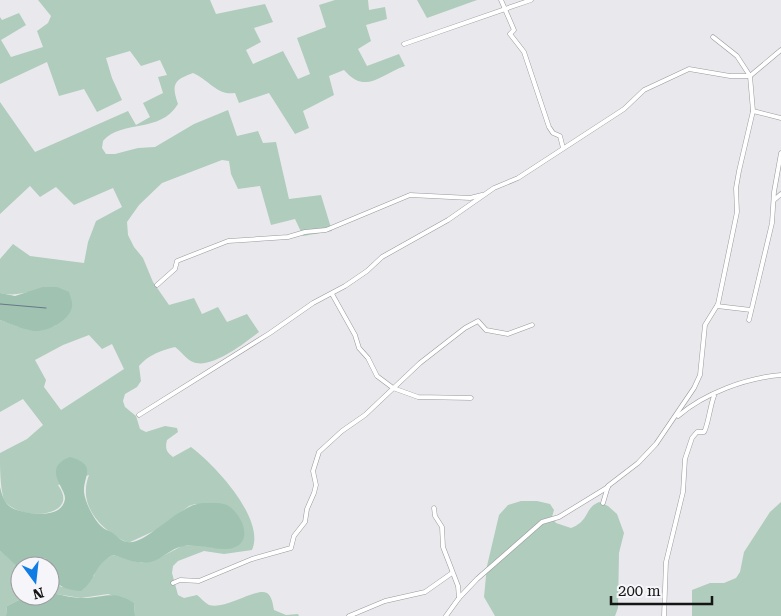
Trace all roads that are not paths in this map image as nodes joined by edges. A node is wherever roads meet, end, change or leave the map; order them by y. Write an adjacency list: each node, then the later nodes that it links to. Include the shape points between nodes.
1 (501, 0): 3 (street)
2 (531, 0): 3 (street)
3 (505, 10): 5 (street); 10 (street, via 514,30 510,34 524,52 549,127 553,134 560,136)
4 (712, 37): 7 (street, via 736,56)
5 (404, 44)
6 (781, 50): 7 (street)
7 (750, 76): 8 (street); 10 (street, via 730,76 695,69 680,73 644,90 624,109)
8 (753, 111): 9 (street); 17 (street, via 736,188 737,212)
9 (781, 118)
10 (563, 148): 12 (street, via 518,178)
11 (781, 153): 14 (street)
12 (485, 194): 15 (street, via 470,198 410,194 326,230 288,237 228,241 177,261 176,269); 16 (street, via 448,220 382,257 367,272)
13 (781, 194): 14 (street)
14 (774, 200): 18 (street, via 772,223)
15 (156, 285)
16 (332, 294): 22 (street, via 377,376); 25 (street)
17 (717, 306): 18 (street); 26 (street, via 705,325 700,375)
18 (751, 310): 19 (street)
19 (749, 320)
20 (532, 325): 22 (street, via 508,334 486,330 478,321 420,363)
21 (781, 375): 23 (street, via 747,380)
22 (394, 388): 24 (street, via 418,397); 31 (street, via 319,452 313,471 314,493 305,522 294,536 291,548 252,559 199,581)
23 (714, 396): 26 (street, via 691,405); 35 (street, via 708,410 707,427 692,438 686,459 666,562)
24 (471, 398)
25 (139, 415)
26 (675, 419): 27 (street, via 648,453)
27 (608, 486): 28 (street); 32 (street, via 559,517 542,522 502,555)
28 (603, 503)
29 (434, 508): 30 (street, via 442,527 443,547)
30 (452, 572): 32 (street); 33 (street, via 424,592)
31 (173, 583)
32 (459, 598): 34 (street)
33 (348, 616)
34 (446, 616)
35 (664, 616)

